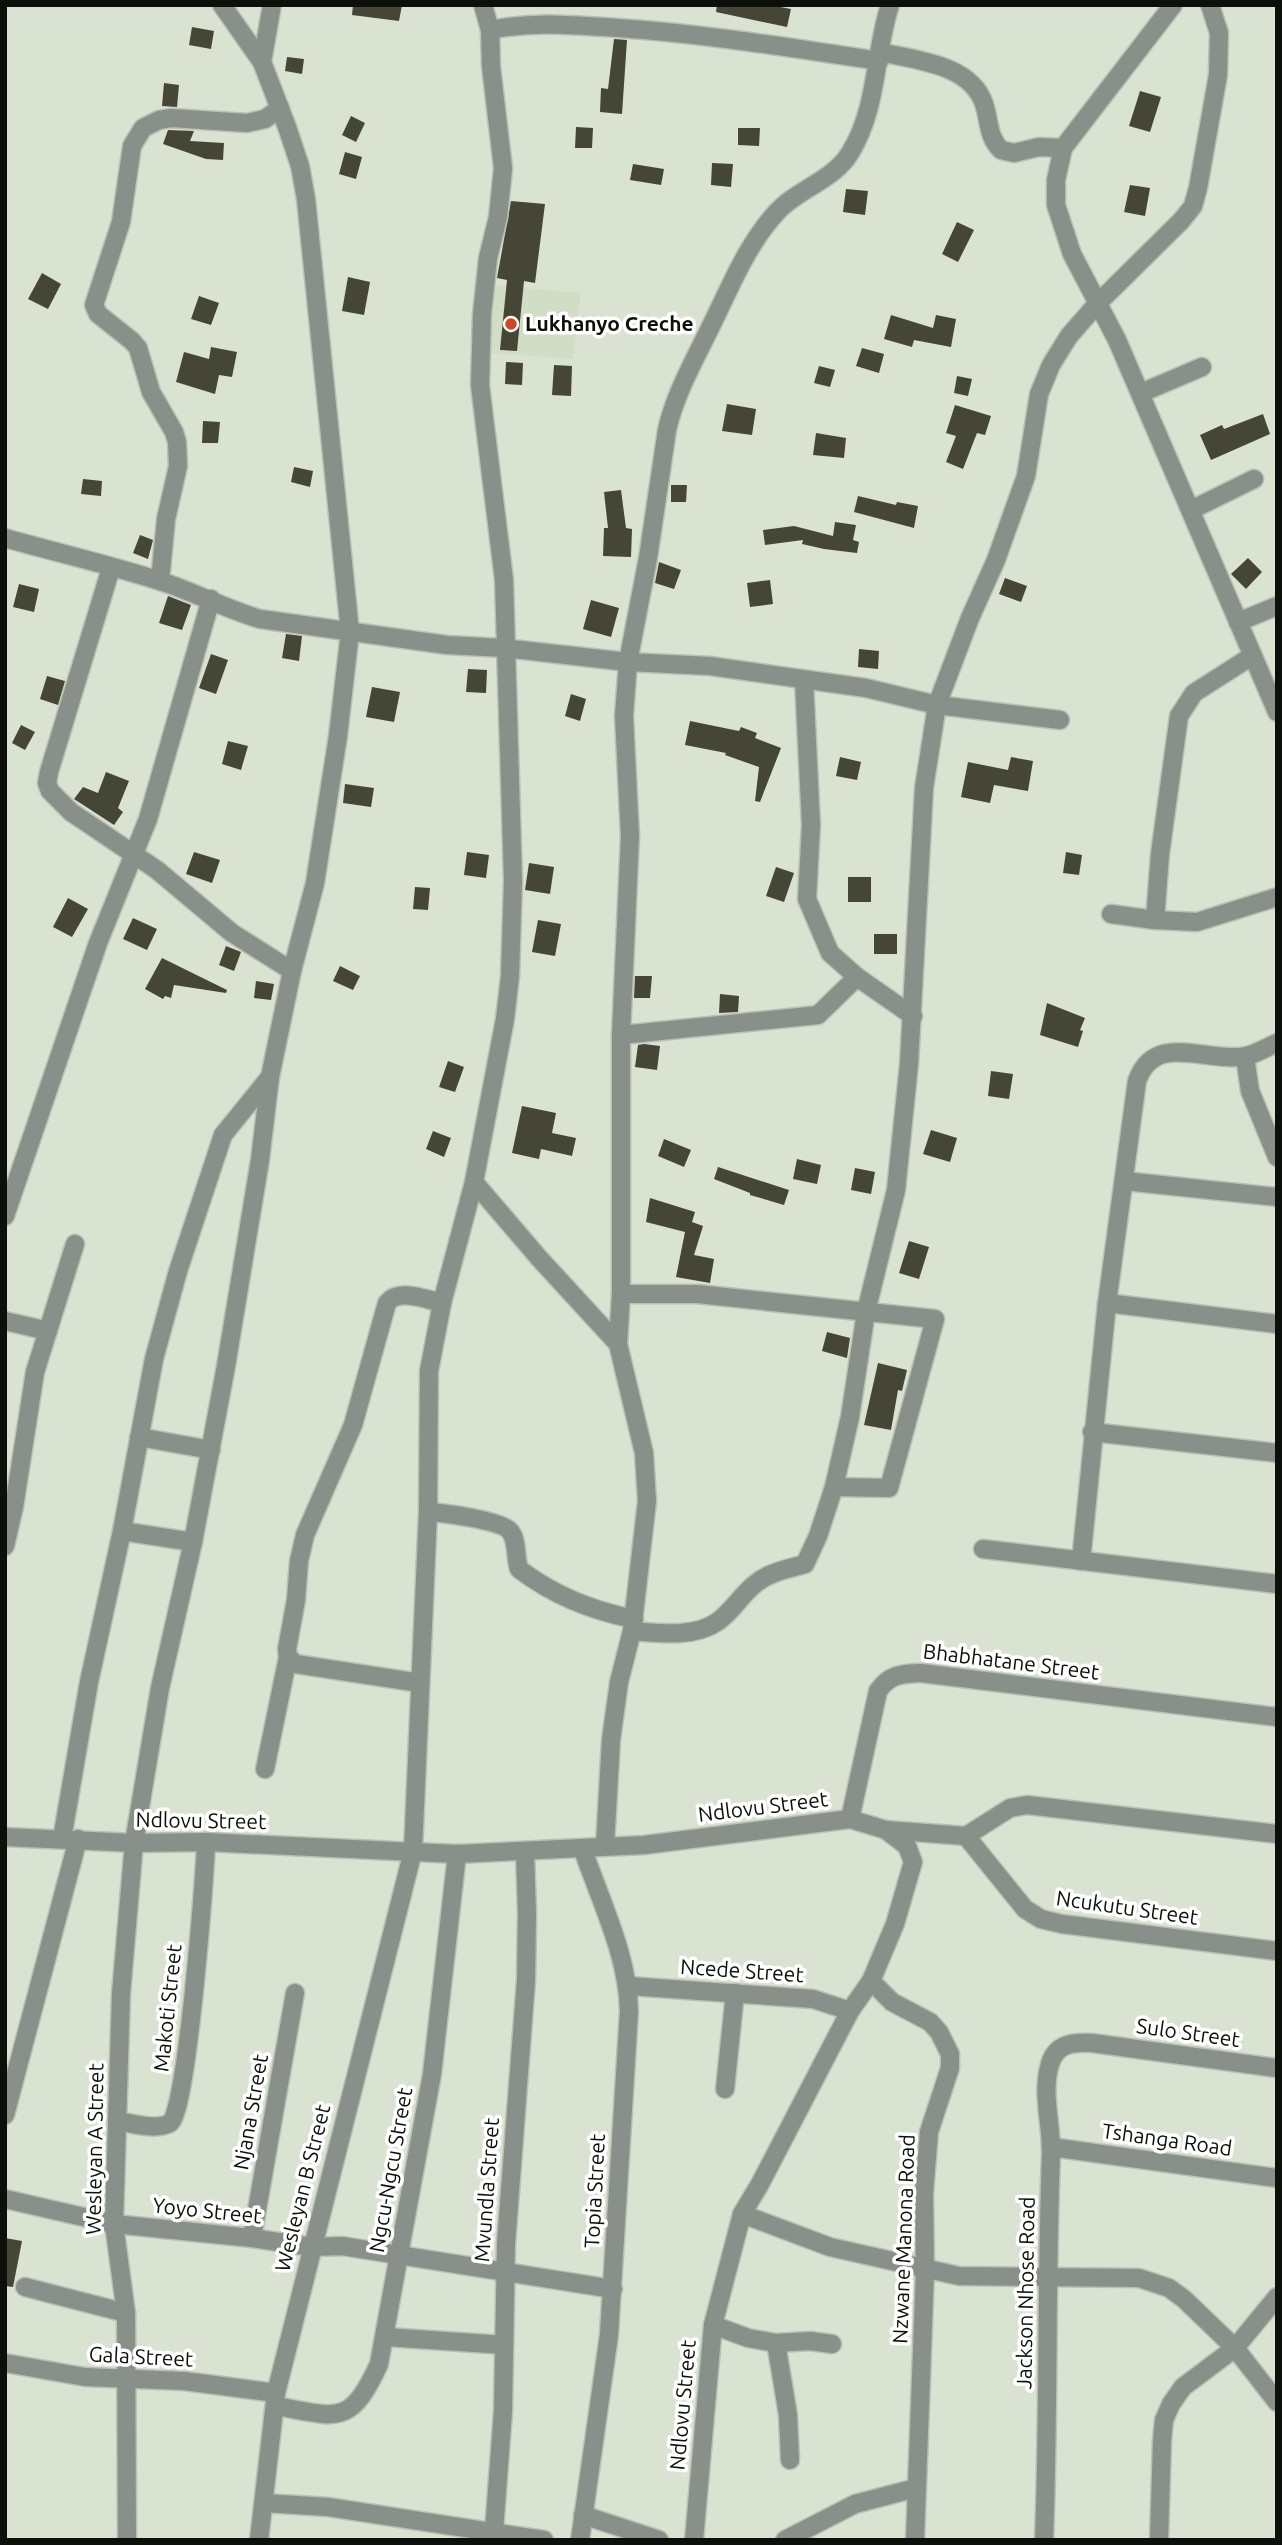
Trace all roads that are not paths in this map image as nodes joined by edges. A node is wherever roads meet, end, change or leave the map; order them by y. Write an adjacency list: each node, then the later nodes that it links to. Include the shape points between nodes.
1 (222, 5): 9 (street, Wesleyan A Street)
2 (272, 5): 9 (street)
3 (483, 5): 7 (street, Wesleyan B Street)
4 (890, 5): 8 (street)
5 (1173, 5): 11 (street)
6 (1210, 5): 12 (street, via 1219,33 1217,75 1193,206)
7 (490, 30): 8 (street, via 521,24 645,30); 24 (street, Wesleyan B Street, via 503,168 482,314 480,385 504,580)
8 (880, 57): 11 (street, via 956,72 981,96 989,132 1001,149 1014,153); 26 (street, via 873,97 850,154 830,175 776,212 759,235 676,400)
9 (262, 62): 10 (street, Wesleyan A Street)
10 (280, 108): 19 (street, via 265,119 247,123 159,120 143,128 132,146 121,222 94,305 102,318 138,348 151,393 177,442 178,466 166,519); 23 (street, Wesleyan A Street, via 306,198)
11 (1063, 148): 12 (street, via 1056,205 1072,254)
12 (1097, 304): 14 (street); 28 (street, via 1069,337 1039,394 1026,475)
13 (1202, 367): 14 (street)
14 (1141, 393): 16 (street)
15 (1254, 479): 16 (street)
16 (1191, 510): 22 (street)
17 (5, 538): 18 (street)
18 (111, 568): 19 (street); 31 (street, via 47,783 71,812)
19 (160, 581): 20 (street)
20 (211, 599): 23 (street, via 260,619); 31 (street)
21 (1277, 606): 22 (street)
22 (1238, 622): 25 (street)
23 (350, 632): 24 (street); 35 (street, Wesleyan A Street, via 315,883)
24 (505, 648): 26 (street); 44 (street, Wesleyan B Street, via 513,881 510,976)
25 (1252, 656): 29 (street); 34 (street, via 1194,693 1179,716)
26 (628, 662): 27 (street, via 710,666); 38 (street, via 624,716 630,835)
27 (804, 680): 28 (street, via 866,688); 36 (street, via 811,825 807,899 830,953)
28 (937, 705): 30 (street); 37 (street, via 924,788)
29 (1277, 712)
30 (1060, 720)
31 (134, 854): 35 (street, via 232,933); 46 (street, via 98,943)
32 (1277, 897): 34 (street, via 1197,922)
33 (1111, 914): 34 (street)
34 (1155, 920)
35 (292, 971): 41 (street, Wesleyan A Street)
36 (857, 977): 37 (street); 38 (street, via 818,1015)
37 (913, 1016): 51 (street, via 895,1190)
38 (621, 1035): 48 (street)
39 (1277, 1043): 40 (street)
40 (1245, 1056): 42 (street, via 1250,1091); 43 (street, via 1171,1053 1148,1061 1137,1081)
41 (270, 1077): 57 (street, via 223,1135 157,1346); 58 (street, Wesleyan A Street)
42 (1277, 1157)
43 (1124, 1181): 45 (street); 50 (street)
44 (474, 1182): 49 (street, Wesleyan B Street); 55 (street)
45 (1277, 1197)
46 (5, 1216)
47 (75, 1244): 54 (street)
48 (621, 1294): 51 (street, via 697,1294); 55 (street)
49 (442, 1303): 61 (street, Wesleyan B Street, via 429,1371); 69 (street, via 400,1295 387,1303 353,1425 305,1535)
50 (1107, 1303): 53 (street); 56 (street)
51 (866, 1312): 60 (street); 60 (street, via 935,1319 890,1488)
52 (5, 1321): 54 (street)
53 (1277, 1324)
54 (48, 1331): 64 (street, via 35,1372)
55 (618, 1344): 68 (street, via 644,1453 647,1501)
56 (1092, 1432): 59 (street); 66 (street)
57 (139, 1437): 58 (street); 62 (street)
58 (211, 1450): 63 (street, Wesleyan A Street)
59 (1277, 1453)
60 (834, 1486): 68 (street, via 805,1564 769,1575 716,1623 697,1630 677,1632)
61 (428, 1512): 68 (street, via 502,1526 512,1536 519,1569 532,1579); 70 (street, Wesleyan B Street)
62 (122, 1531): 63 (street); 78 (street, via 89,1682)
63 (193, 1542): 80 (street, Wesleyan A Street, via 160,1688)
64 (5, 1546)
65 (983, 1549): 66 (street)
66 (1081, 1561): 67 (street)
67 (1277, 1584)
68 (633, 1625): 81 (street, via 611,1740)
69 (288, 1657): 70 (street, via 296,1664); 72 (street)
70 (420, 1683): 83 (street, Wesleyan B Street)
71 (1277, 1717): 73 (street, Bhabhatane Street, via 921,1673 897,1674 878,1691)
72 (265, 1769)
73 (850, 1819): 74 (street, Ndlovu Street); 81 (street, Ndlovu Street)
74 (886, 1830): 77 (street); 87 (street, Ndlovu Street, via 907,1846 913,1862 895,1924)
75 (1277, 1834): 77 (street, via 1027,1805 1010,1808)
76 (5, 1836): 78 (street, Ndlovu Street)
77 (965, 1836): 86 (street, Ncukutu Street, via 1025,1909 1041,1919)
78 (70, 1839): 80 (street, Ndlovu Street); 95 (street)
79 (206, 1842): 80 (street, Ndlovu Street); 83 (street, Ndlovu Street); 96 (street, Makoti Street, via 176,2116 157,2126)
80 (134, 1843): 96 (street, Wesleyan A Street, via 121,1994)
81 (604, 1846): 82 (street, Ndlovu Street)
82 (583, 1850): 84 (street, Ndlovu Street); 88 (street, Topia Street)
83 (413, 1851): 85 (street, Ndlovu Street); 103 (street, Wesleyan B Street)
84 (524, 1852): 85 (street, Ndlovu Street); 105 (street, Mvundla Street, via 526,1980)
85 (457, 1854): 104 (street, Ngcu-Ngcu Street, via 432,2074)
86 (1277, 1951)
87 (871, 1981): 91 (street, Ndlovu Street); 106 (street, Nzwane Manona Road, via 892,2002 930,2022 950,2054 950,2068 929,2132 924,2193)
88 (629, 1986): 90 (street, Ncede Street); 109 (street, Topia Street)
89 (295, 1993): 102 (street, Njana Street)
90 (735, 1993): 91 (street, Ncede Street, via 813,1999); 94 (street)
91 (850, 2011): 100 (street, Ndlovu Street)
92 (1058, 2050): 93 (street, Sulo Street, via 1070,2042 1092,2043); 97 (street, Jackson Nhose Road, via 1045,2085)
93 (1277, 2067)
94 (725, 2089)
95 (5, 2115)
96 (117, 2121): 101 (street, Wesleyan A Street)
97 (1051, 2147): 98 (street, Tshanga Road); 107 (street, Jackson Nhose Road)
98 (1277, 2178)
99 (5, 2199): 101 (street, Yoyo Street)
100 (741, 2214): 106 (street, via 830,2247); 112 (street, Ndlovu Street)
101 (114, 2224): 102 (street, Yoyo Street); 111 (street, Wesleyan A Street)
102 (252, 2238): 103 (street, Yoyo Street)
103 (312, 2247): 104 (street, Yoyo Street, via 342,2246); 120 (street, Wesleyan B Street)
104 (399, 2255): 105 (street, Yoyo Street); 113 (street, Ngcu-Ngcu Street)
105 (505, 2270): 109 (street, Yoyo Street); 116 (street, Mvundla Street)
106 (926, 2270): 107 (street, via 959,2276); 123 (street, Nzwane Manona Road)
107 (1046, 2278): 117 (street, via 1154,2282 1184,2299); 135 (street, Jackson Nhose Road)
108 (25, 2287): 111 (street)
109 (613, 2288): 125 (street, Topia Street)
110 (1277, 2297): 117 (street)
111 (126, 2313): 119 (street, Wesleyan A Street)
112 (713, 2325): 114 (street); 132 (street, Ndlovu Street)
113 (386, 2337): 116 (street); 120 (street, Ngcu-Ngcu Street, via 366,2393 348,2409 331,2414)
114 (776, 2343): 115 (street); 122 (street)
115 (832, 2344)
116 (504, 2345): 126 (street, Mvundla Street)
117 (1235, 2348): 121 (street); 136 (street, via 1183,2387 1164,2420)
118 (5, 2363): 119 (street, Gala Street)
119 (128, 2380): 120 (street, Gala Street, via 184,2381); 127 (street, Wesleyan A Street)
120 (276, 2400): 124 (street, Wesleyan B Street)
121 (1277, 2402)
122 (790, 2460)
123 (916, 2488): 133 (street, via 855,2504); 134 (street, Nzwane Manona Road)
124 (264, 2503): 126 (street, via 328,2507); 128 (street, Wesleyan B Street)
125 (583, 2515): 130 (street, Topia Street); 131 (street)
126 (494, 2531): 129 (street)
127 (127, 2540)
128 (259, 2540)
129 (544, 2540)
130 (580, 2540)
131 (659, 2540)
132 (694, 2540)
133 (785, 2540)
134 (915, 2540)
135 (1044, 2540)
136 (1159, 2540)

